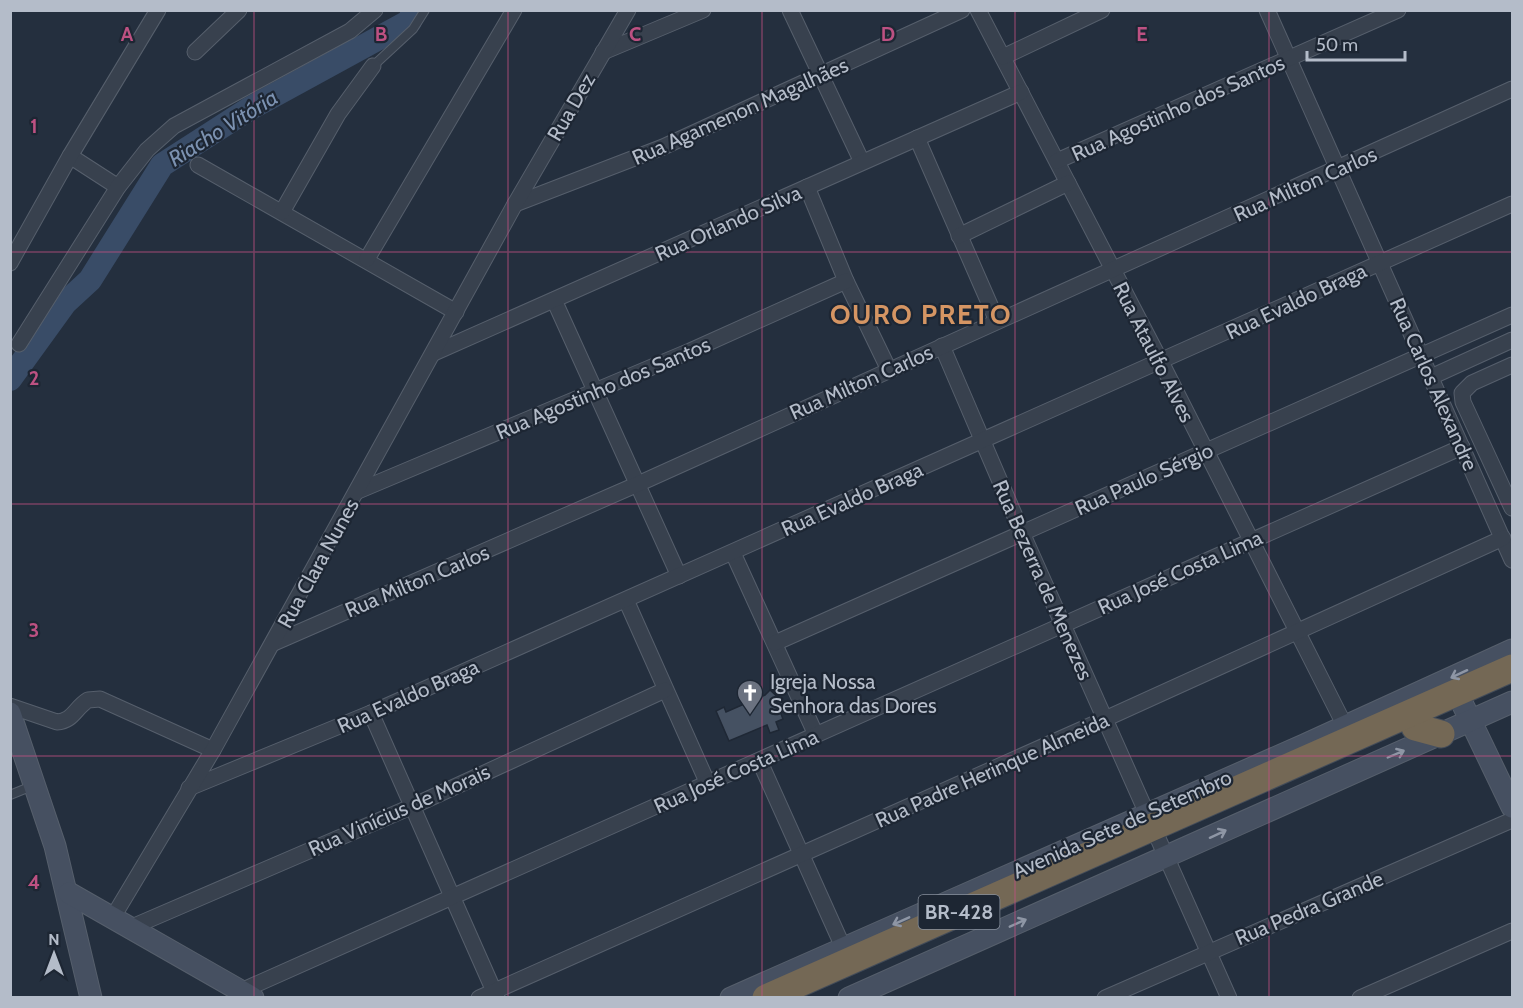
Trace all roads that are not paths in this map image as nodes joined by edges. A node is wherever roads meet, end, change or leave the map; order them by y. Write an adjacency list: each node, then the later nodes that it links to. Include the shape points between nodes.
1 (158, 10): 23 (street)
2 (238, 10): 14 (street)
3 (375, 10): 30 (street, via 350,31 174,126 147,150)
4 (425, 10): 18 (lane, via 413,29)
5 (514, 10): 35 (street)
6 (703, 10): 15 (street)
7 (790, 10): 19 (street)
8 (962, 10): 19 (street, Rua Agamenon Magalhães)
9 (978, 10): 16 (street, Rua Ataulfo Alves)
10 (1102, 10): 16 (street)
11 (1266, 10): 17 (street, Rua Carlos Alexandre)
12 (1398, 10): 17 (street, Rua Agostinho dos Santos)
13 (623, 12): 15 (street, Rua Dez)
14 (195, 52)
15 (603, 52): 31 (street, Rua Dez)
16 (1003, 57): 21 (street, Rua Ataulfo Alves)
17 (1289, 58): 24 (street, Rua Agostinho dos Santos); 27 (street, Rua Carlos Alexandre)
18 (373, 66): 33 (street, via 338,114)
19 (819, 76): 25 (street); 31 (street, Rua Agamenon Magalhães, via 663,147)
20 (1512, 89): 27 (street, Rua Milton Carlos)
21 (1021, 92): 22 (street, Rua Orlando Silva); 24 (street, Rua Ataulfo Alves)
22 (917, 138): 25 (street, Rua Orlando Silva); 34 (street)
23 (70, 156): 30 (street); 36 (street)
24 (1057, 161): 28 (street, Rua Ataulfo Alves)
25 (862, 162): 29 (street, Rua Orlando Silva)
26 (198, 165): 33 (street)
27 (1338, 170): 37 (street, Rua Carlos Alexandre); 38 (street, Rua Milton Carlos)
28 (1068, 183): 34 (street, Rua Agostinho dos Santos); 38 (street, Rua Ataulfo Alves)
29 (807, 187): 39 (street); 40 (street, Rua Orlando Silva)
30 (118, 188): 45 (street)
31 (515, 204): 41 (street, Rua Clara Nunes)
32 (1512, 204): 37 (street, Rua Evaldo Braga)
33 (282, 212): 35 (street)
34 (959, 236): 43 (street)
35 (367, 259): 41 (street)
36 (10, 263)
37 (1379, 263): 48 (street, Rua Carlos Alexandre); 49 (street, Rua Evaldo Braga)
38 (1111, 270): 43 (street, Rua Milton Carlos); 49 (street, Rua Ataulfo Alves)
39 (846, 281): 51 (street); 53 (street, Rua Agostinho dos Santos)
40 (554, 300): 47 (street, Rua Orlando Silva); 53 (street)
41 (456, 312): 47 (street, Rua Clara Nunes)
42 (1512, 315): 48 (street, Rua Paulo Sérgio)
43 (997, 321): 46 (street, Rua Milton Carlos)
44 (1512, 340): 52 (street)
45 (19, 344)
46 (942, 346): 51 (street, Rua Milton Carlos); 54 (street, Rua Bezerra de Menezes)
47 (434, 353): 58 (street, Rua Clara Nunes)
48 (1421, 355): 52 (street, Rua Carlos Alexandre); 56 (street, Rua Paulo Sérgio)
49 (1161, 362): 54 (street, Rua Evaldo Braga); 56 (street, Rua Ataulfo Alves)
50 (1512, 365): 59 (street, via 1472,383 1462,393)
51 (889, 370): 57 (street, Rua Milton Carlos)
52 (1431, 377): 55 (street, Rua Carlos Alexandre)
53 (596, 391): 57 (street); 58 (street, Rua Agostinho dos Santos)
54 (983, 441): 60 (street, Rua Bezerra de Menezes); 63 (street, Rua Evaldo Braga)
55 (1462, 447): 61 (street, Rua Carlos Alexandre); 62 (street, Rua José Costa Lima)
56 (1205, 452): 60 (street, Rua Paulo Sérgio); 62 (street, Rua Ataulfo Alves)
57 (638, 484): 65 (street); 69 (street, Rua Milton Carlos)
58 (358, 491): 69 (street, Rua Clara Nunes)
59 (1512, 508)
60 (1023, 535): 67 (street, Rua Bezerra de Menezes); 70 (street, Rua Paulo Sérgio)
61 (1503, 538): 64 (street, Rua Carlos Alexandre); 68 (street, Rua Padre Herinque Almeida)
62 (1251, 542): 67 (street, Rua José Costa Lima); 68 (street, Rua Ataulfo Alves)
63 (733, 553): 65 (street, Rua Evaldo Braga); 70 (street)
64 (1512, 560)
65 (680, 576): 66 (street, Rua Evaldo Braga)
66 (626, 600): 74 (street); 78 (street, Rua Evaldo Braga)
67 (1063, 624): 80 (street, Rua Bezerra de Menezes); 84 (street, Rua José Costa Lima)
68 (1296, 632): 80 (street, Rua Padre Herinque Almeida); 81 (street, Rua Ataulfo Alves)
69 (274, 643): 85 (street, Rua Clara Nunes)
70 (775, 643): 84 (street)
71 (1512, 650): 81 (main road, Avenida Sete de Setembro, one-way to 81)
72 (1512, 668): 88 (highway, Avenida Sete de Setembro / BR-428)
73 (1512, 683): 79 (highway, Avenida Sete de Setembro / BR-428)
74 (665, 690): 90 (street); 93 (street, Rua Vinícius de Morais)
75 (1512, 702): 79 (main road, Avenida Sete de Setembro)
76 (10, 706): 85 (street, via 57,722 69,720 88,699 100,699)
77 (10, 713): 89 (main road)
78 (371, 713): 91 (street, Rua Evaldo Braga); 93 (street)
79 (1467, 713): 82 (highway, Avenida Sete de Setembro / BR-428); 83 (main road, Avenida Sete de Setembro); 94 (main road)
80 (1105, 719): 96 (street, Rua Bezerra de Menezes); 97 (street, Rua Padre Herinque Almeida)
81 (1345, 726): 87 (main road, Avenida Sete de Setembro)
82 (1415, 727): 83 (highway); 96 (highway, Avenida Sete de Setembro / BR-428)
83 (1441, 734): 96 (main road, Avenida Sete de Setembro, one-way to 83)
84 (816, 735): 86 (street, Rua José Costa Lima)
85 (213, 750): 91 (street, Rua Clara Nunes)
86 (760, 762): 90 (street, Rua José Costa Lima); 97 (street)
87 (1230, 777): 88 (highway); 96 (main road, Avenida Sete de Setembro)
88 (1256, 781): 96 (highway, Avenida Sete de Setembro / BR-428)
89 (36, 784): 92 (lane); 98 (main road)
90 (708, 784): 99 (street, Rua José Costa Lima)
91 (189, 788): 100 (street, Rua Clara Nunes)
92 (10, 795)
93 (413, 806): 99 (street); 101 (street, Rua Vinícius de Morais)
94 (1512, 807)
95 (1512, 820): 104 (street, Rua Pedra Grande)
96 (1156, 835): 103 (main road, Avenida Sete de Setembro, one-way to 103); 104 (street, Rua Bezerra de Menezes); 107 (main road, Avenida Sete de Setembro, one-way to 96); 111 (highway, Avenida Sete de Setembro / BR-428); 112 (highway, Avenida Sete de Setembro / BR-428)
97 (801, 855): 103 (street); 106 (street, Rua Padre Herinque Almeida)
98 (69, 893): 100 (main road); 108 (main road)
99 (454, 897): 105 (street, Rua José Costa Lima); 106 (street)
100 (113, 917): 101 (main road)
101 (132, 927): 105 (main road)
102 (1512, 931): 115 (street)
103 (843, 947): 110 (main road, Avenida Sete de Setembro)
104 (1208, 952): 113 (street, Rua Pedra Grande); 114 (street, Rua Bezerra de Menezes)
105 (247, 994)
106 (496, 994): 109 (street, Rua Padre Herinque Almeida)
107 (859, 996)
108 (93, 997)
109 (479, 998)
110 (731, 998)
111 (766, 998)
112 (804, 998)
113 (1105, 998)
114 (1228, 998)
115 (1360, 998)

